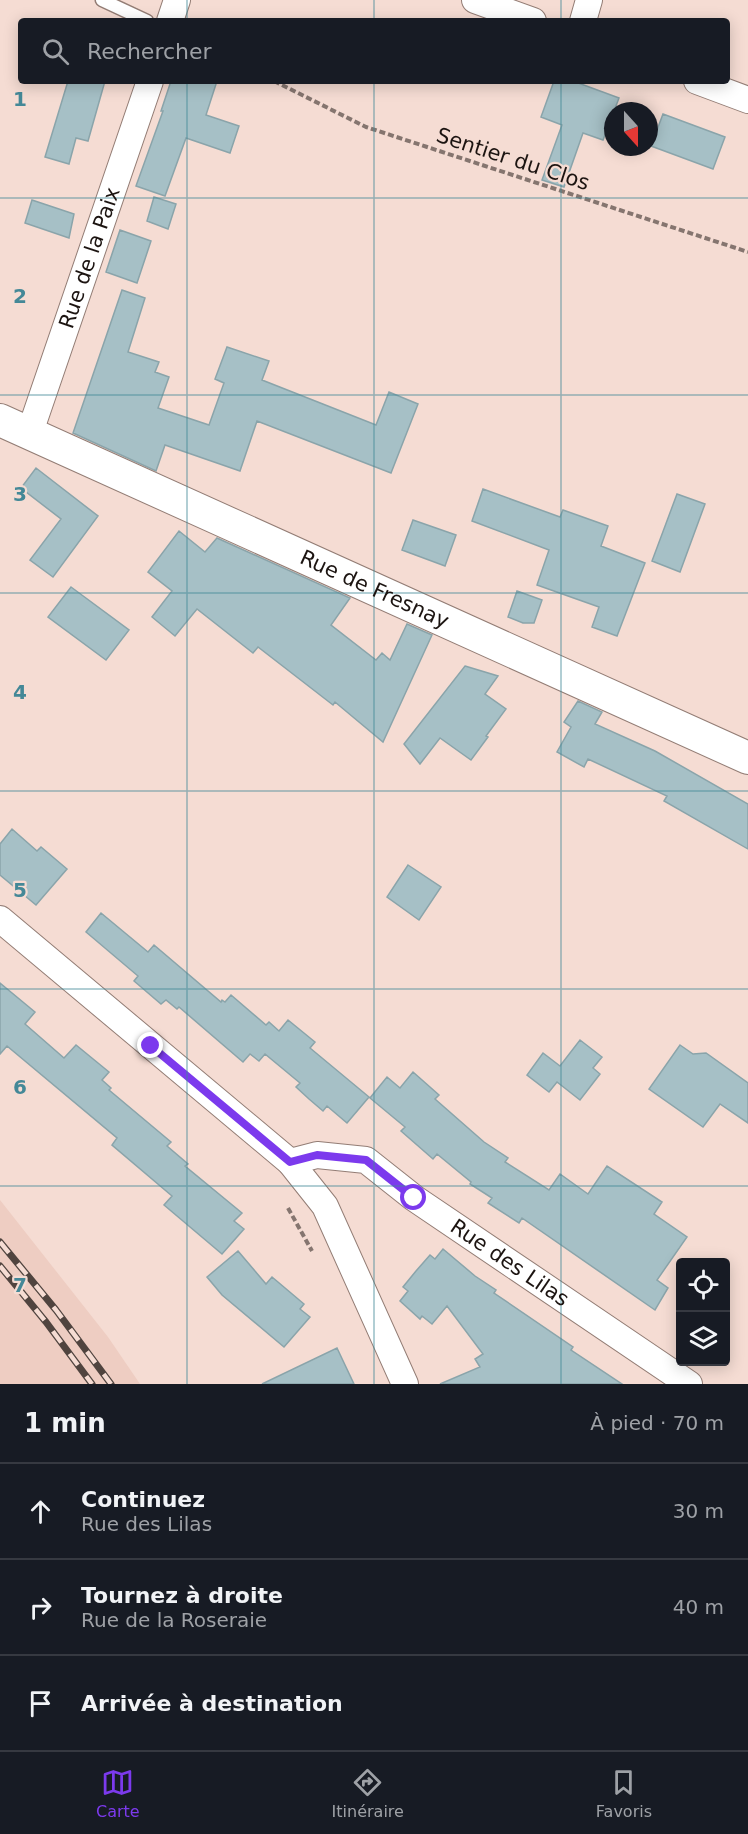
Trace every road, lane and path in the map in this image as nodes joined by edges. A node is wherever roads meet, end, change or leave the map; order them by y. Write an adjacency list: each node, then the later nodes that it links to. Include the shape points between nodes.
1 (102, 0): 5 (lane)
2 (177, 0): 6 (street)
3 (475, 0): 7 (street)
4 (589, 0): 8 (street)
5 (141, 18)
6 (171, 18)
7 (525, 18)
8 (584, 18)
9 (149, 84): 15 (street, Rue de la Paix)
10 (280, 84): 13 (path, Sentier du Clos, via 366,127)
11 (705, 84): 12 (street)
12 (748, 100)
13 (748, 252)
14 (0, 420): 15 (street, Rue de Fresnay)
15 (30, 432): 16 (street, Rue de Fresnay)
16 (748, 758)
17 (0, 919): 18 (street)
18 (290, 1162): 19 (street, via 325,1206); 20 (street, Rue des Lilas, via 317,1155 366,1160 414,1198)
19 (405, 1384)
20 (689, 1384)

